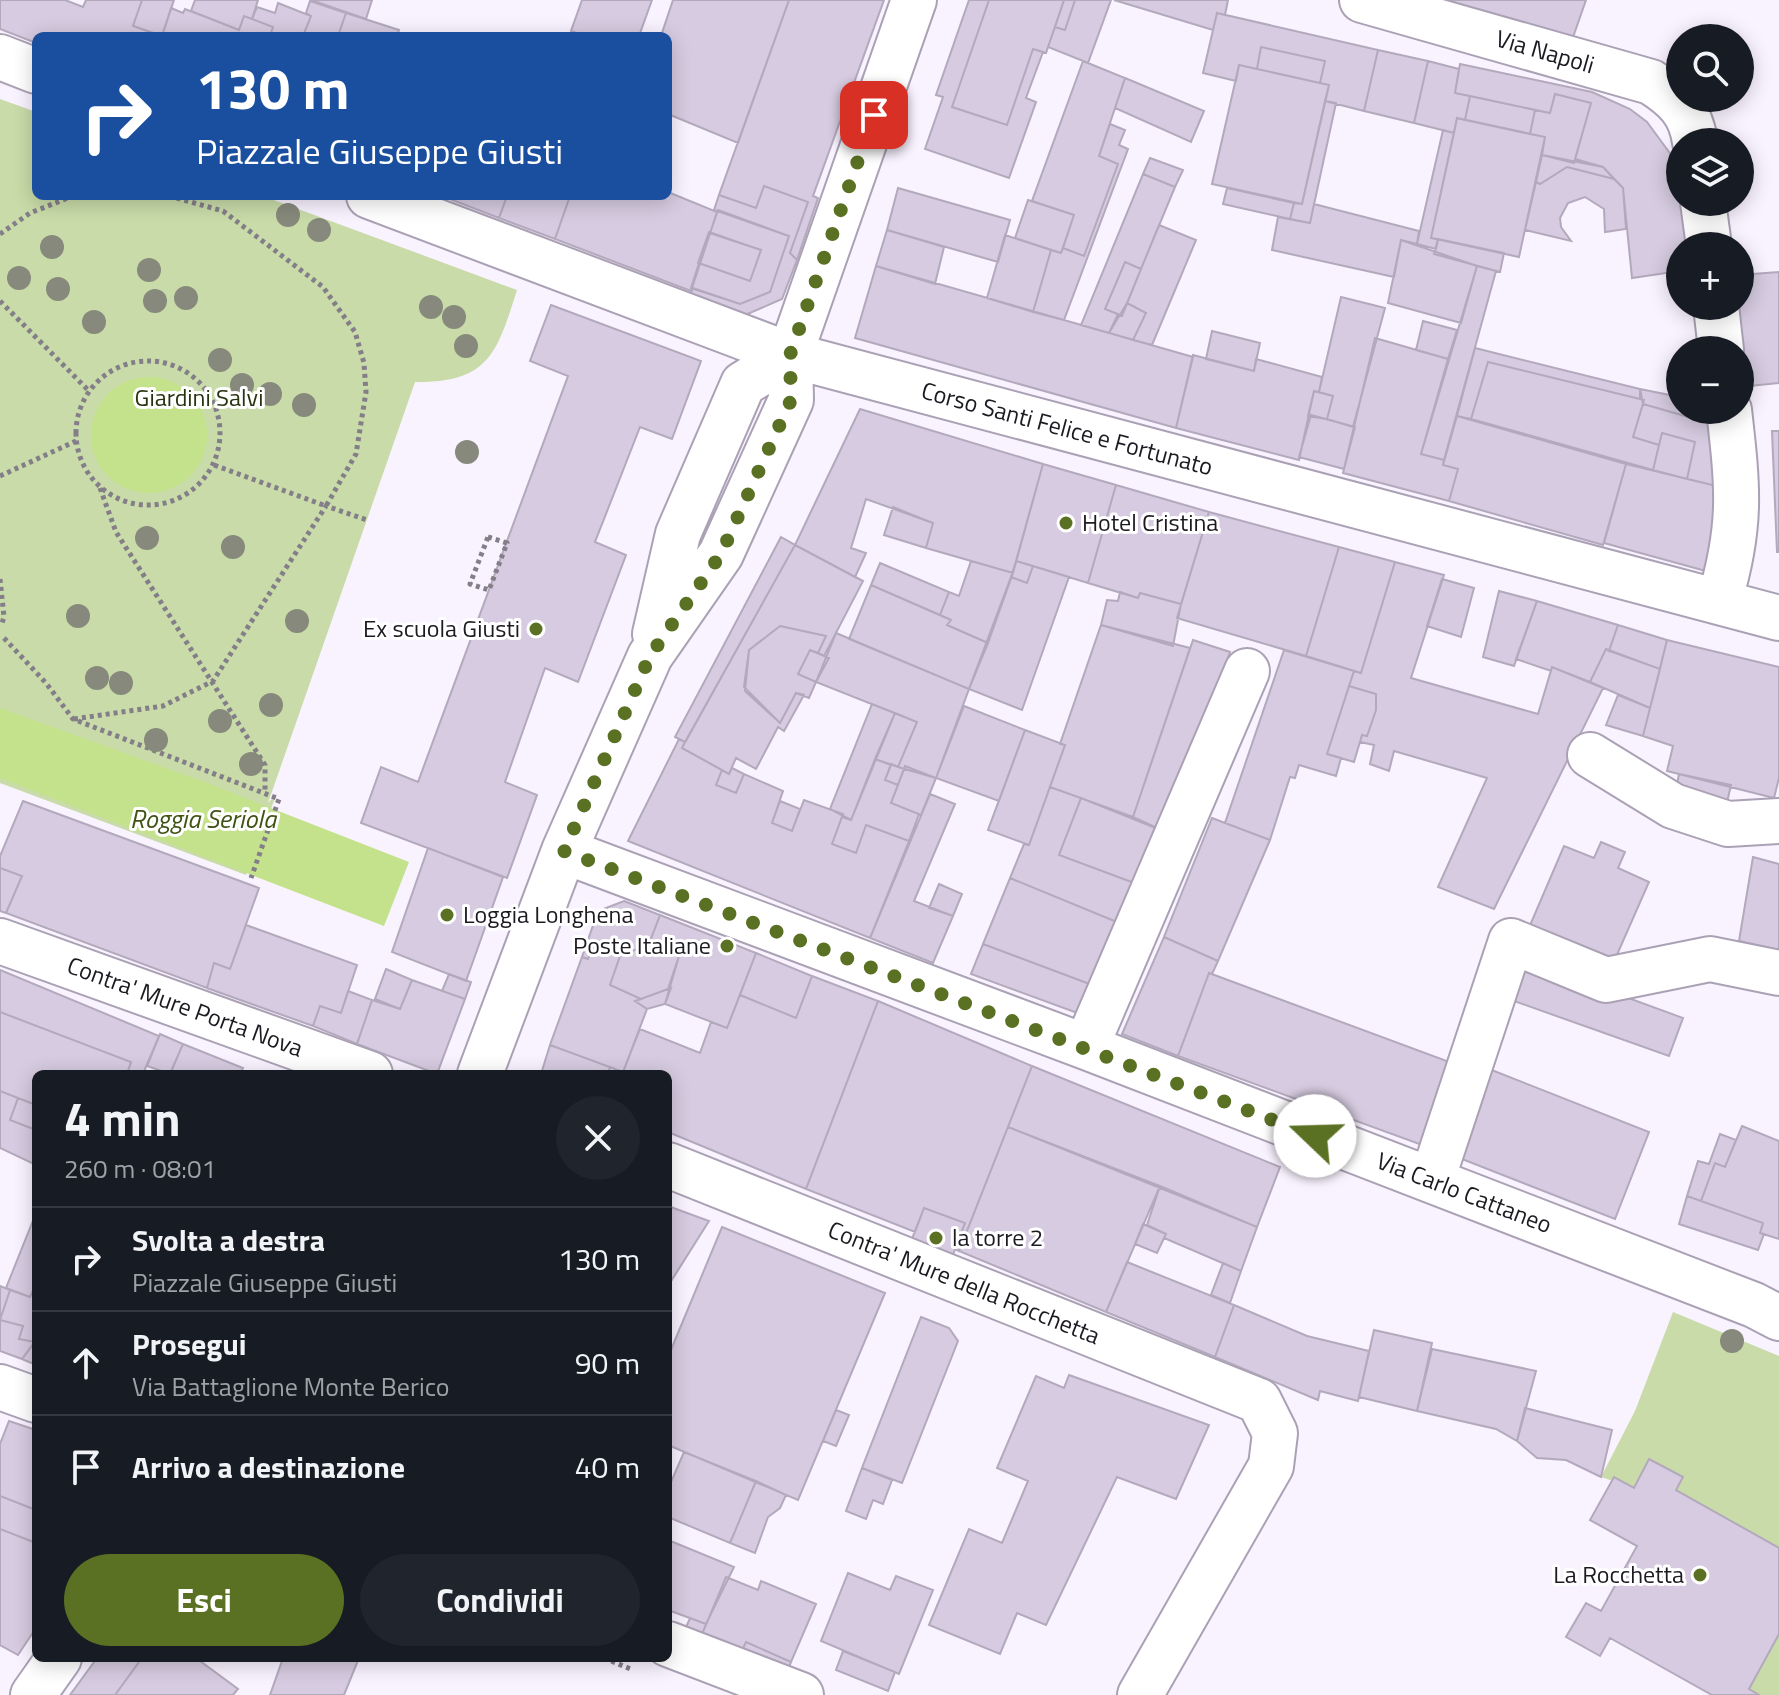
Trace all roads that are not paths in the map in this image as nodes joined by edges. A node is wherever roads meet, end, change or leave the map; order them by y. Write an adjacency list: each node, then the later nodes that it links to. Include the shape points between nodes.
1 (914, 0): 7 (street)
2 (1362, 0): 5 (street, Via Napoli, via 1651,82 1676,98)
3 (0, 57): 4 (street)
4 (32, 69)
5 (1693, 128)
6 (380, 200): 7 (street, Corso Santi Felice e Fortunato)
7 (790, 355): 9 (street, Corso Santi Felice e Fortunato); 14 (street, via 743,384 678,534 650,656)
8 (1731, 424): 9 (street, via 1739,501 1734,554)
9 (1719, 602): 10 (street, Corso Santi Felice e Fortunato)
10 (1779, 618)
11 (1247, 671): 17 (street)
12 (1590, 755): 13 (street, via 1673,806 1728,824)
13 (1779, 821)
14 (564, 851): 17 (street, Via Carlo Cattaneo); 19 (street)
15 (0, 941): 18 (street, Contra' Mure Porta Nova)
16 (1779, 973): 21 (street, via 1710,959 1606,980 1511,941)
17 (1086, 1047): 21 (street, Via Carlo Cattaneo)
18 (359, 1070)
19 (482, 1070)
20 (672, 1167): 29 (street, Contra' Mure della Rocchetta, via 1259,1401 1275,1433 1271,1466)
21 (1432, 1180): 22 (street, Via Carlo Cattaneo)
22 (1779, 1318)
23 (0, 1387): 24 (street)
24 (32, 1399)
25 (672, 1646): 28 (street)
26 (56, 1662): 27 (street)
27 (33, 1695)
28 (801, 1695)
29 (1140, 1695)

